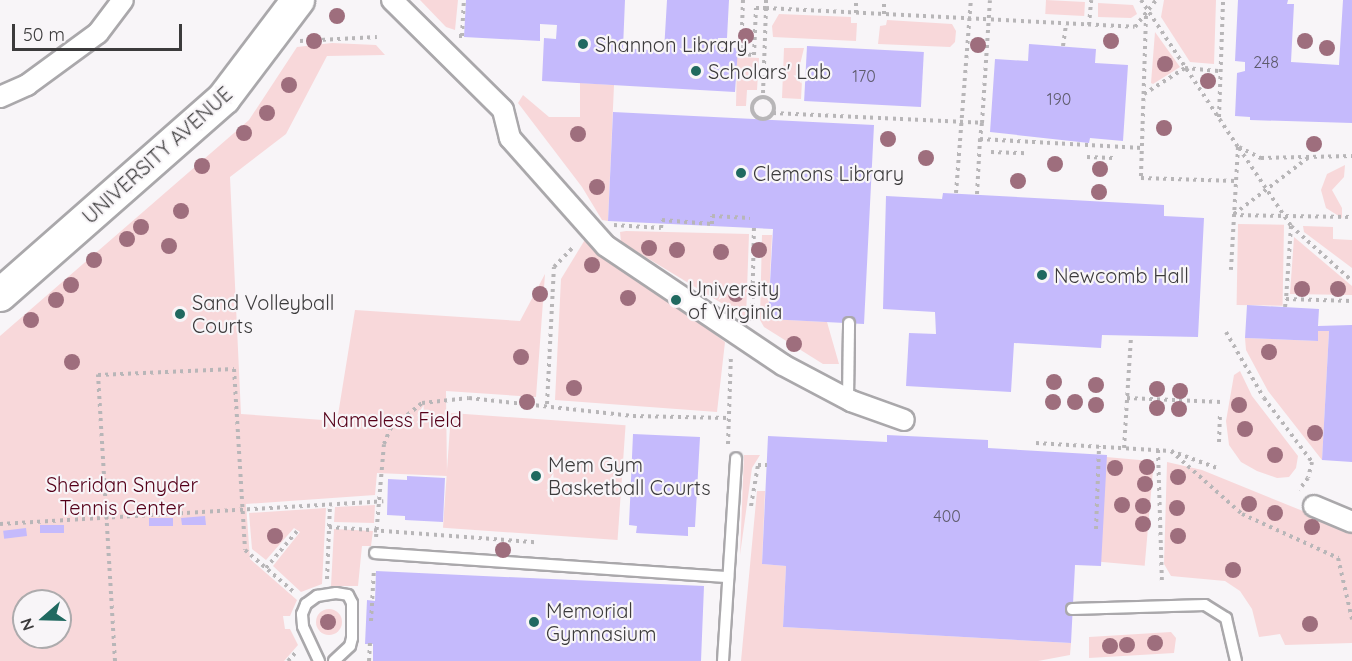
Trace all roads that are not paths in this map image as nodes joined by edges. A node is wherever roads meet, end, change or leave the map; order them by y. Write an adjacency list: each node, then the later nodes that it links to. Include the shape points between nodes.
1 (123, 0): 4 (street, via 98,33 27,85)
2 (298, 0): 5 (main road, UNIVERSITY AVENUE, via 224,98)
3 (392, 0): 7 (street, via 503,110 510,138 606,246 783,365)
4 (0, 97)
5 (0, 295)
6 (849, 323): 7 (lane)
7 (848, 399): 8 (street)
8 (904, 420)
9 (736, 458): 13 (lane)
10 (1314, 506): 11 (street)
11 (1352, 522)
12 (375, 553): 13 (lane)
13 (728, 577): 17 (lane)
14 (1072, 609): 18 (lane, via 1205,605 1226,618)
15 (319, 661): 16 (lane, via 303,626 306,604 326,594 348,595 352,603 350,646)
16 (334, 661)
17 (723, 661)
18 (1236, 661)

